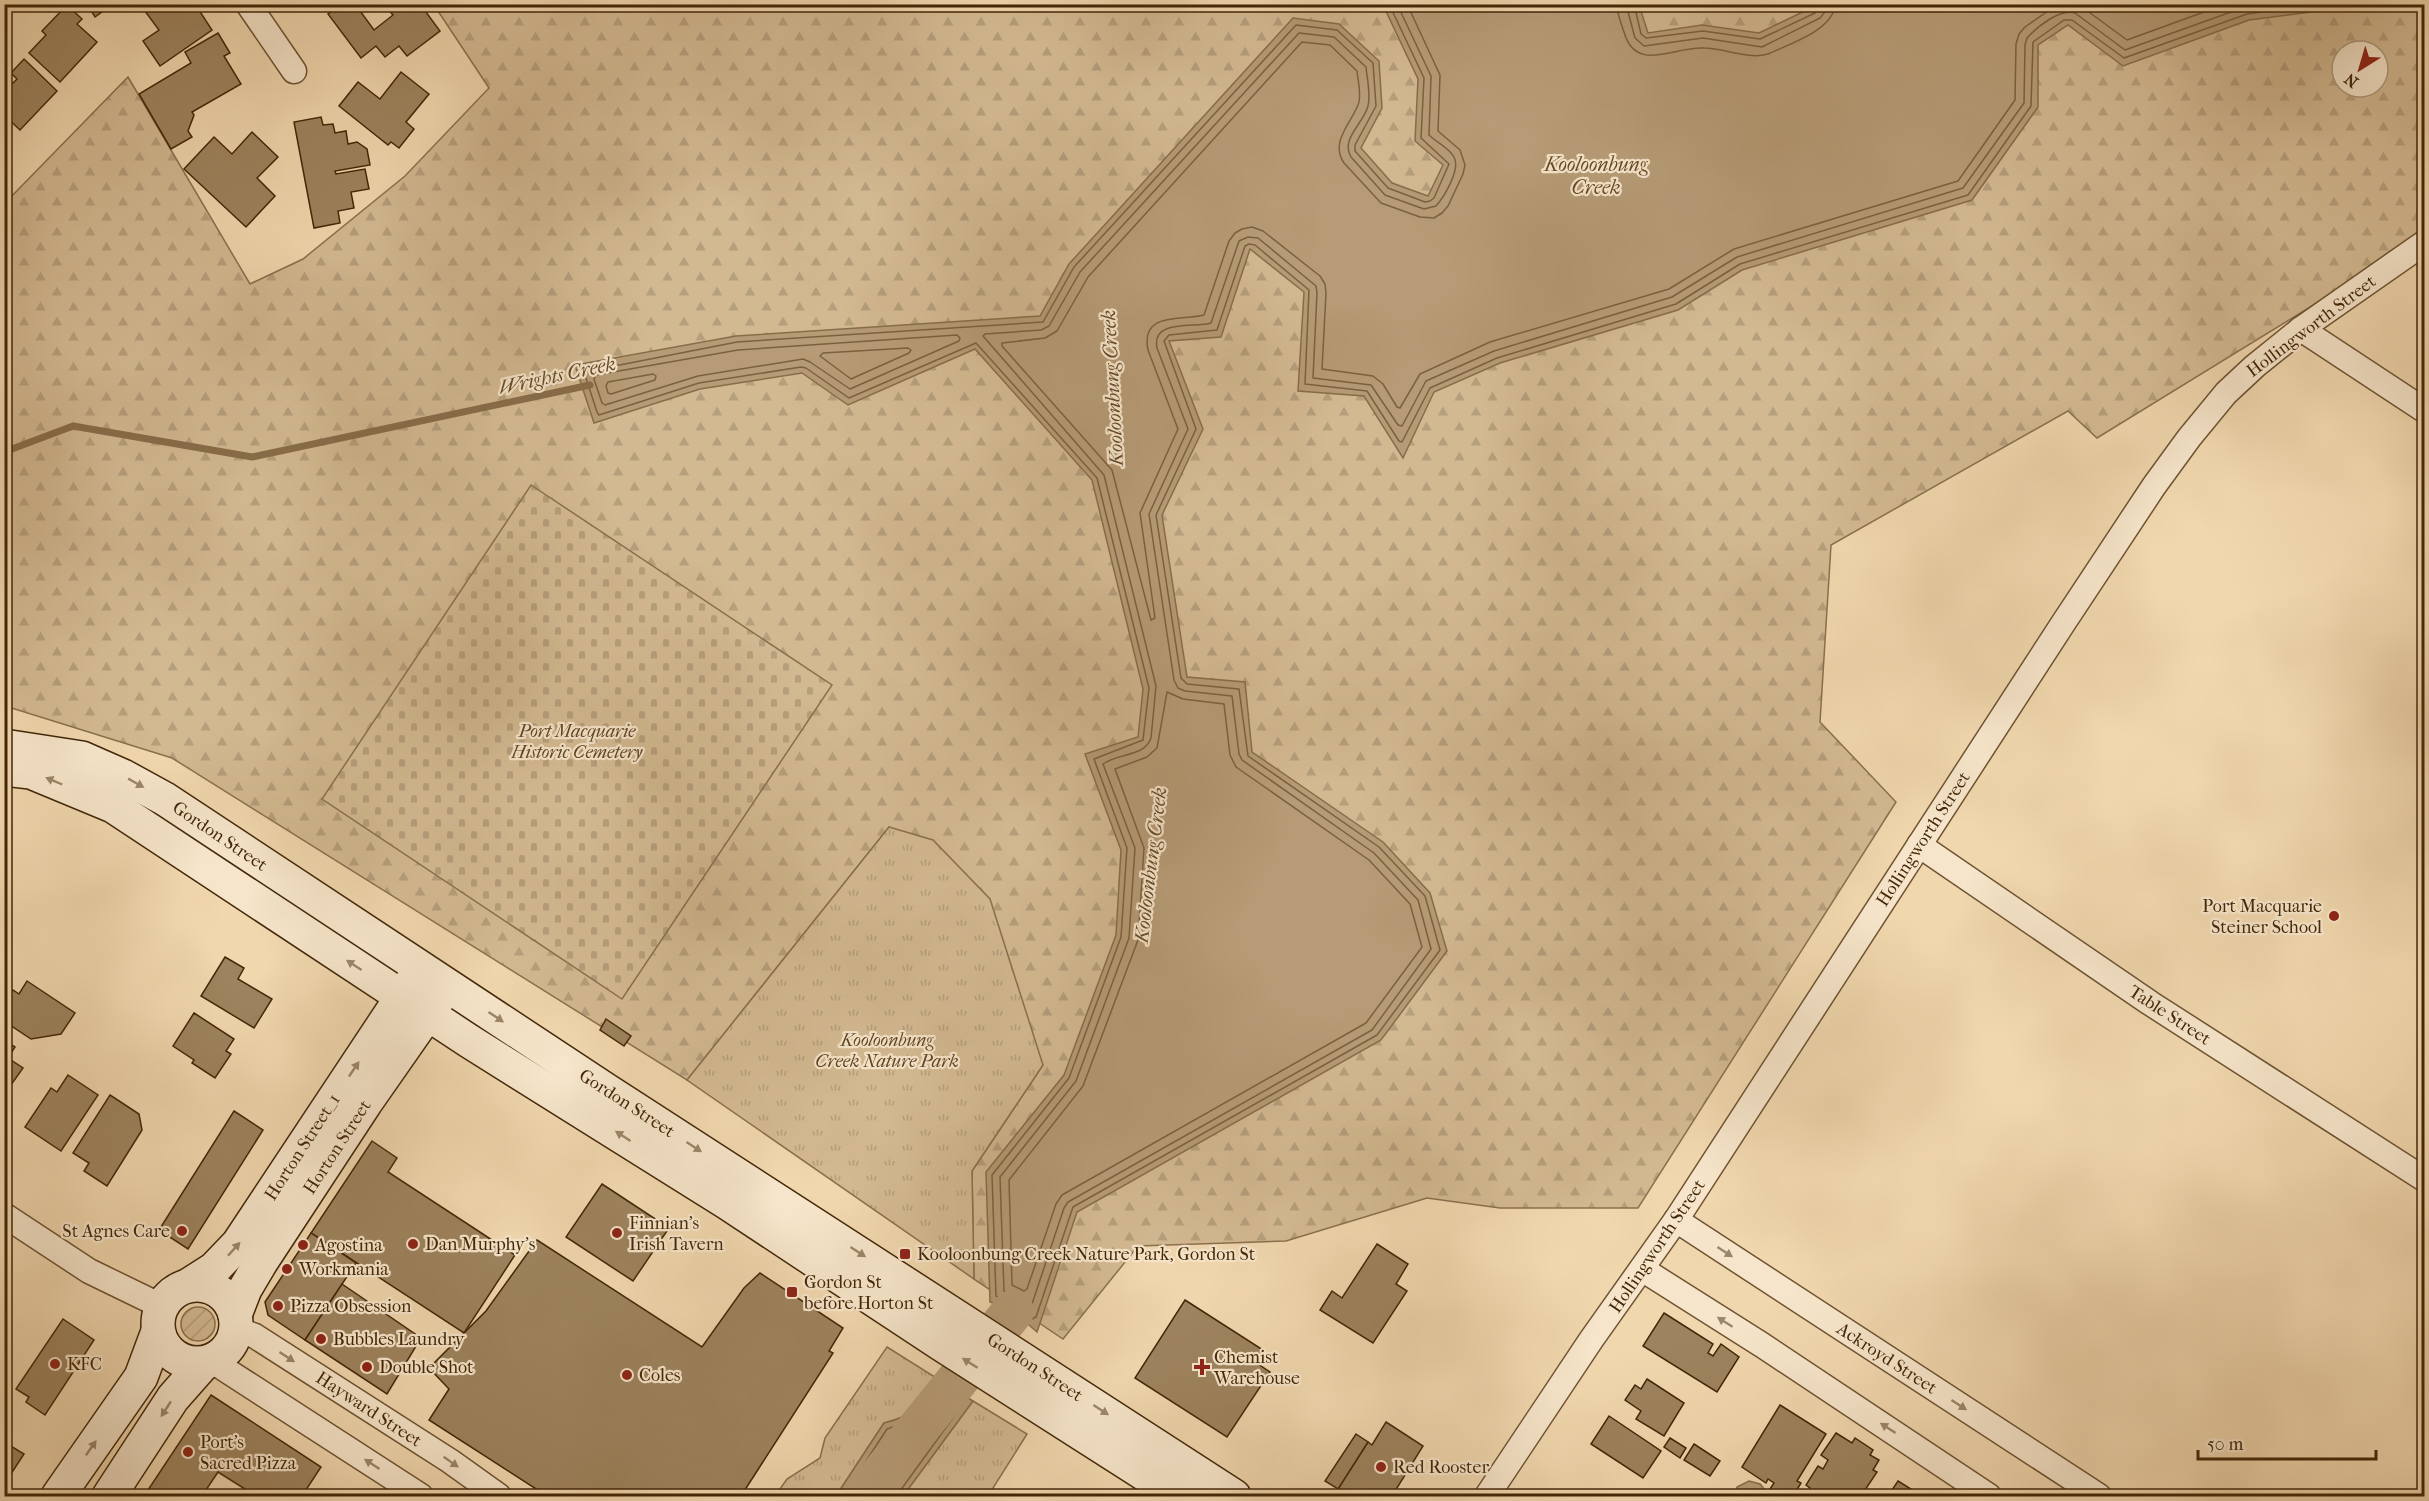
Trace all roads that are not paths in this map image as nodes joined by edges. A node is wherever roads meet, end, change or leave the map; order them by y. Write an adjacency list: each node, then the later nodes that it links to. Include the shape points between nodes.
1 (248, 4): 2 (street)
2 (294, 71)
3 (2424, 243): 4 (street, Hollingworth Street)
4 (2301, 328): 5 (street); 8 (street, Hollingworth Street, via 2241,378 2189,438)
5 (2424, 410)
6 (4, 746): 9 (main road, Gordon Street, one-way to 9, via 82,758 123,776 165,799)
7 (4, 769): 10 (main road, Gordon Street, one-way to 7, via 113,806 32,772)
8 (1919, 845): 11 (street, Table Street, via 2150,1003); 13 (street, Hollingworth Street)
9 (435, 975): 10 (main road, Horton Street); 18 (main road, Gordon Street, one-way to 18)
10 (416, 1005): 15 (main road, Horton Street_1, one-way to 10, via 214,1269 238,1244); 17 (main road, Horton Street, via 362,1108 261,1262 246,1289); 18 (main road, Gordon Street, one-way to 10, via 726,1202)
11 (2424, 1179)
12 (4, 1215): 16 (street)
13 (1676, 1220): 14 (street, Hollingworth Street); 29 (street, Ackroyd Street, one-way to 29)
14 (1642, 1269): 27 (street, Hollingworth Street); 28 (street, one-way to 14)
15 (189, 1285): 16 (main road, via 170,1295); 17 (main road, via 215,1289 226,1298)
16 (159, 1320): 19 (main road, via 167,1349 177,1358); 21 (main road, one-way to 16, via 141,1377)
17 (236, 1322): 19 (main road, via 232,1342 224,1353); 24 (street, Hayward Street, one-way to 24)
18 (950, 1331): 20 (main road, Gordon Street)
19 (207, 1362): 22 (main road, one-way to 22, via 173,1398); 23 (street, one-way to 19)
20 (1008, 1369): 25 (main road, Gordon Street); 26 (main road, Gordon Street, one-way to 26)
21 (58, 1497)
22 (109, 1497)
23 (421, 1497)
24 (499, 1497)
25 (1179, 1497)
26 (1234, 1497)
27 (1487, 1497)
28 (1989, 1497)
29 (2099, 1497)

